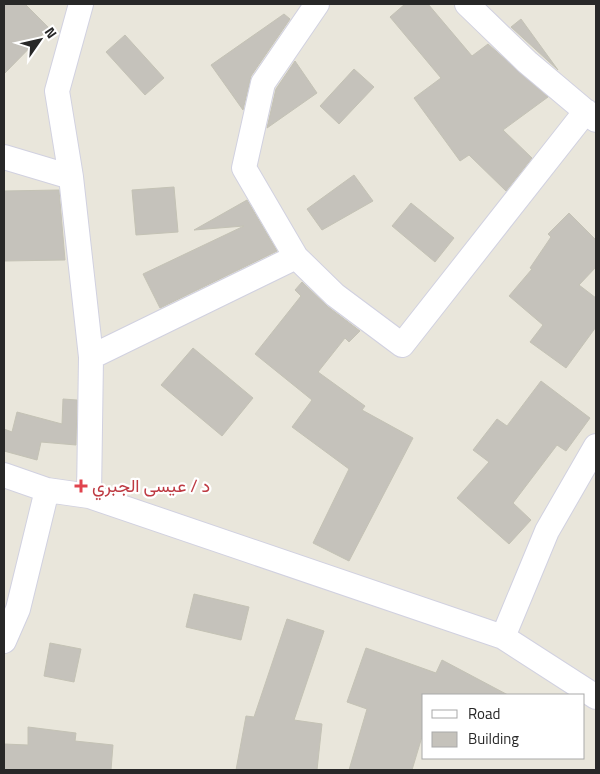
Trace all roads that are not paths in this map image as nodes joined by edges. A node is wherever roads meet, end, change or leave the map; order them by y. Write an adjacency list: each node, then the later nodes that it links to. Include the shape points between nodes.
1 (317, 4): 7 (street, via 263,83 244,168)
2 (467, 4): 4 (street, via 528,62)
3 (77, 5): 6 (street, via 56,91)
4 (591, 115): 7 (street, via 402,345 335,295)
5 (4, 157): 6 (street)
6 (71, 177): 8 (street)
7 (296, 257): 8 (street)
8 (91, 357): 12 (street)
9 (596, 446): 13 (street, via 547,531)
10 (4, 475): 11 (street)
11 (47, 490): 12 (street); 14 (street, via 18,608)
12 (89, 496): 13 (street)
13 (503, 637): 15 (street)
14 (4, 641)
15 (596, 697)

